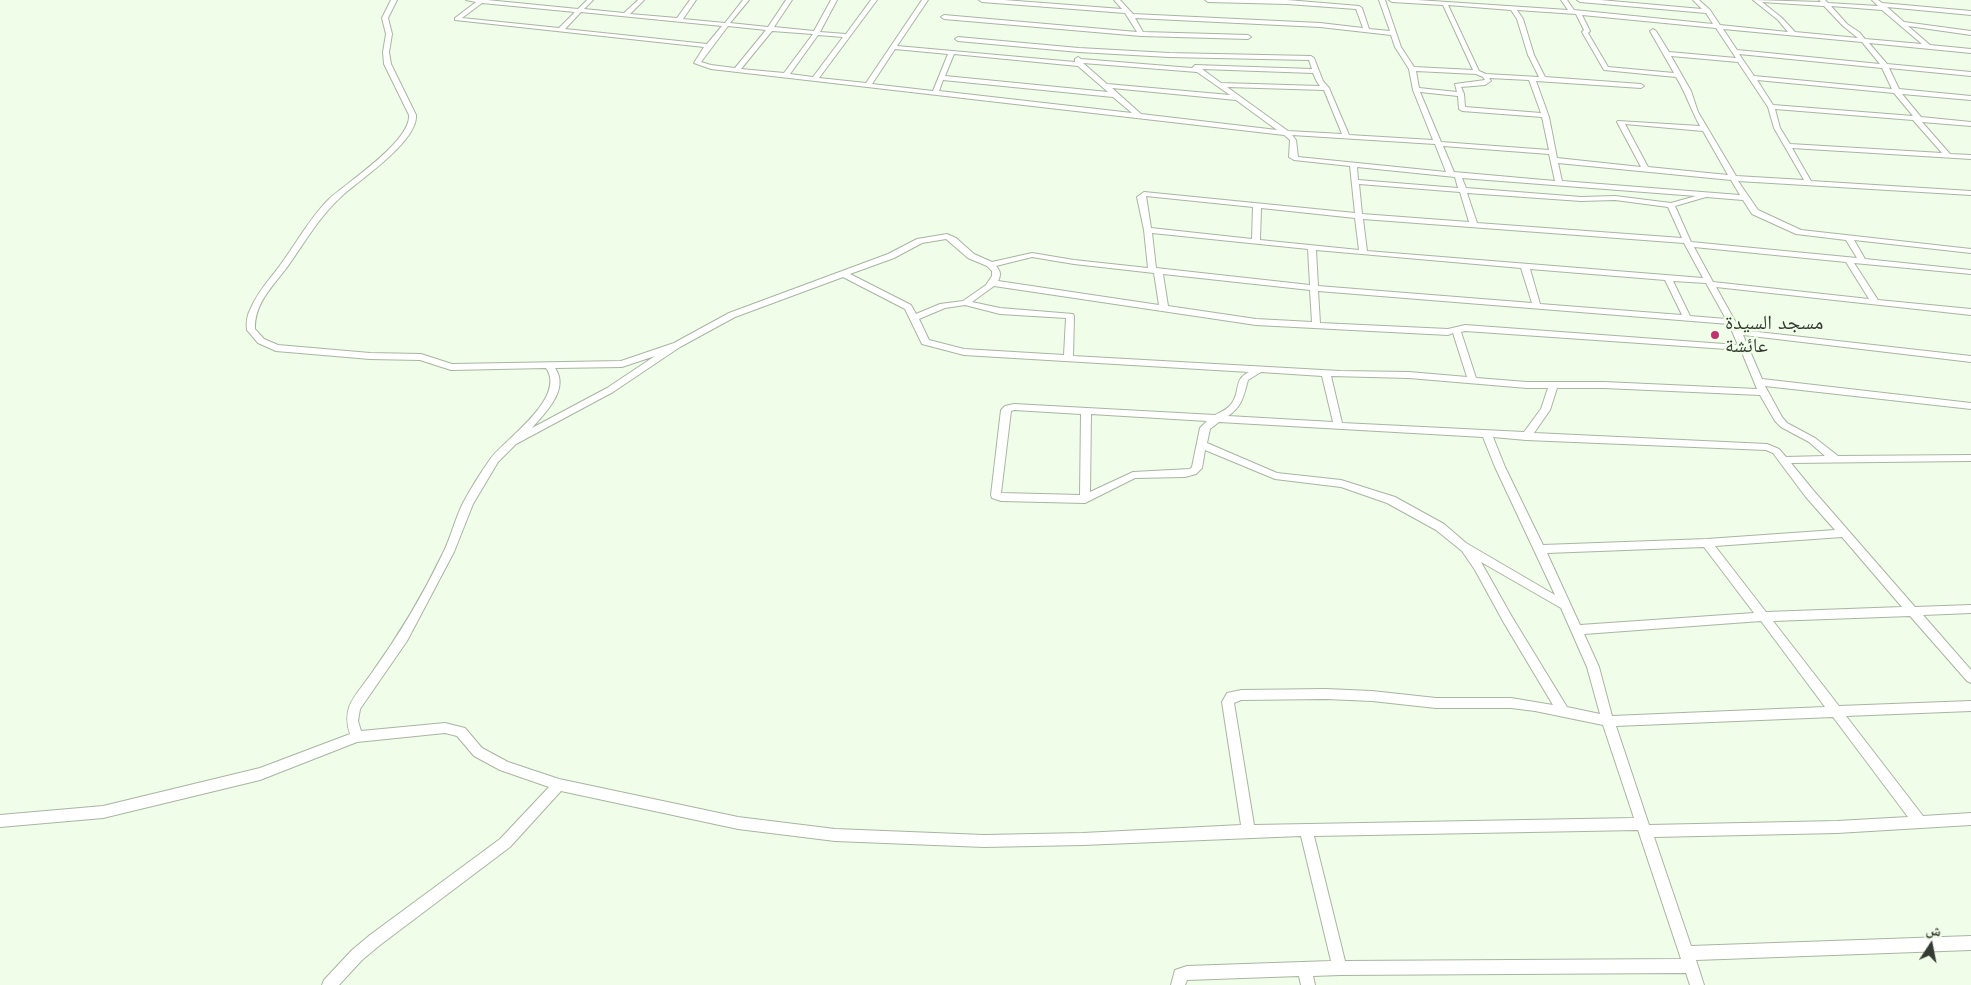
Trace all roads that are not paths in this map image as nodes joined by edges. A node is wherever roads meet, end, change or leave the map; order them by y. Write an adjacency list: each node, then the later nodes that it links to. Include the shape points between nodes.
1 (394, 0): 157 (street, via 385,18 390,34 385,54 400,92 412,109 413,120 407,134 332,200 309,226 265,288 251,316 251,330 261,341 276,348 421,358 458,367)
2 (469, 0): 3 (street)
3 (481, 0): 31 (street); 44 (street, via 457,19)
4 (590, 0): 31 (street)
5 (641, 0): 36 (street)
6 (693, 0): 38 (street)
7 (746, 0): 40 (street)
8 (789, 0): 42 (street)
9 (834, 0): 48 (street)
10 (874, 0): 51 (street)
11 (925, 0): 56 (street)
12 (982, 0): 33 (street)
13 (1117, 0): 33 (street)
14 (1208, 0): 43 (street, via 1357,7)
15 (1382, 0): 46 (street)
16 (1392, 0): 25 (street)
17 (1506, 0): 29 (street)
18 (1564, 0): 34 (street)
19 (1580, 0): 32 (street)
20 (1696, 0): 32 (street)
21 (1756, 0): 50 (street, via 1780,18)
22 (1760, 0): 26 (street)
23 (1875, 0): 28 (street)
24 (1921, 0): 30 (street)
25 (1435, 2): 27 (street)
26 (1824, 2): 28 (street); 54 (street)
27 (1445, 4): 29 (street); 71 (street)
28 (1883, 7): 30 (street); 39 (street)
29 (1510, 8): 34 (street); 80 (street, via 1520,20)
30 (1930, 9): 35 (street)
31 (580, 10): 36 (street); 44 (street)
32 (1708, 11): 41 (street)
33 (1129, 13): 43 (street); 49 (street)
34 (1575, 13): 41 (street); 72 (street, via 1606,69)
35 (1971, 13)
36 (626, 14): 38 (street)
37 (944, 17): 49 (street)
38 (679, 20): 40 (street)
39 (1903, 24): 47 (street); 57 (street)
40 (725, 26): 42 (street); 55 (street)
41 (1718, 26): 50 (street); 60 (street)
42 (769, 30): 48 (street); 69 (street)
43 (1367, 30): 46 (street)
44 (559, 31): 55 (street)
45 (1653, 31): 62 (street)
46 (1393, 33): 68 (street)
47 (1971, 33)
48 (816, 34): 51 (street); 74 (street)
49 (1141, 34): 52 (street)
50 (1794, 35): 54 (street)
51 (847, 36): 78 (street)
52 (1248, 37)
53 (958, 39): 58 (street)
54 (1864, 41): 57 (street); 66 (street)
55 (709, 46): 69 (street, via 698,63)
56 (893, 47): 59 (street); 81 (street)
57 (1928, 47): 61 (street)
58 (1079, 50): 63 (street); 65 (street)
59 (951, 52): 65 (street); 76 (street)
60 (1735, 52): 64 (street); 66 (street)
61 (1970, 52)
62 (1666, 54): 64 (street); 72 (street)
63 (1184, 55): 67 (street); 70 (street, via 1308,57)
64 (1740, 60): 77 (street)
65 (1079, 63): 67 (street); 83 (street)
66 (1884, 65): 73 (street); 87 (street)
67 (1197, 68): 70 (street); 82 (street)
68 (1412, 69): 71 (street); 86 (street)
69 (737, 70): 74 (street)
70 (1315, 71): 85 (street)
71 (1477, 72): 75 (street)
72 (1679, 74): 98 (street)
73 (1971, 74)
74 (786, 76): 78 (street)
75 (1485, 76): 79 (street); 89 (street, via 1488,81 1485,84 1457,85)
76 (941, 78): 88 (street); 90 (street)
77 (1751, 78): 87 (street); 93 (street)
78 (815, 79): 81 (street)
79 (1532, 79): 80 (street); 94 (street)
80 (1543, 79): 84 (street)
81 (868, 85): 88 (street)
82 (1220, 85): 85 (street); 91 (street)
83 (1106, 86): 90 (street); 91 (street)
84 (1642, 86)
85 (1326, 88): 100 (street)
86 (1416, 90): 89 (street); 101 (street)
87 (1896, 91): 92 (street); 96 (street)
88 (935, 93): 95 (street)
89 (1461, 94): 94 (street, via 1464,110)
90 (1117, 95): 95 (street)
91 (1238, 98): 99 (street)
92 (1971, 98)
93 (1771, 107): 96 (street); 102 (street, via 1777,128)
94 (1544, 115): 103 (street)
95 (1139, 116): 99 (street)
96 (1918, 119): 97 (street); 104 (street)
97 (1971, 124)
98 (1706, 129): 108 (street, via 1620,122); 110 (street)
99 (1286, 133): 100 (street); 107 (street, via 1293,140 1294,158)
100 (1346, 136): 101 (street)
101 (1438, 143): 103 (street); 109 (street)
102 (1788, 146): 104 (street); 114 (street)
103 (1553, 152): 106 (street)
104 (1948, 156): 105 (street)
105 (1971, 157)
106 (1553, 160): 108 (street); 113 (street)
107 (1352, 165): 109 (street); 112 (street)
108 (1646, 170): 110 (street)
109 (1454, 175): 111 (street); 115 (street)
110 (1733, 178): 114 (street); 119 (street)
111 (1515, 179): 113 (street); 117 (street)
112 (1355, 182): 115 (street); 122 (street)
113 (1559, 182): 118 (street)
114 (1809, 182): 116 (street)
115 (1462, 190): 117 (street); 123 (street)
116 (1971, 193)
117 (1519, 194): 120 (street, via 1615,198)
118 (1708, 195): 119 (street); 120 (street)
119 (1745, 198): 125 (street, via 1755,212 1794,230)
120 (1671, 205): 127 (street)
121 (1257, 206): 122 (street); 124 (street, via 1144,194 1141,197); 126 (street)
122 (1359, 216): 123 (street); 130 (street)
123 (1474, 225): 127 (street)
124 (1148, 230): 126 (street); 135 (street)
125 (1849, 238): 129 (street); 132 (street)
126 (1256, 241): 128 (street)
127 (1688, 242): 131 (street); 140 (street)
128 (1312, 248): 130 (street); 141 (street)
129 (1971, 251)
130 (1363, 253): 134 (street)
131 (1849, 260): 132 (street); 142 (street)
132 (1863, 262): 136 (street)
133 (991, 265): 135 (street, via 1032,255); 137 (street, via 972,257 950,237 943,235); 139 (street, via 997,276)
134 (1525, 267): 138 (street); 144 (street)
135 (1155, 271): 141 (street); 145 (street)
136 (1971, 272)
137 (842, 273): 147 (street, via 904,305); 153 (street, via 732,315)
138 (1668, 278): 140 (street); 148 (street)
139 (993, 283): 143 (street); 145 (street)
140 (1709, 283): 142 (street); 149 (street)
141 (1314, 288): 144 (street); 150 (street)
142 (1875, 301): 146 (street)
143 (965, 303): 147 (street, via 943,306); 155 (street, via 1000,311 1070,316)
144 (1537, 306): 148 (street)
145 (1164, 308): 150 (street, via 1256,322)
146 (1971, 312)
147 (914, 318): 155 (street, via 927,344 964,352)
148 (1687, 318): 149 (street)
149 (1731, 322): 152 (street)
150 (1316, 325): 151 (street)
151 (1456, 330): 154 (street, via 1465,328); 160 (street)
152 (1737, 332): 154 (street); 156 (street)
153 (677, 345): 157 (street, via 622,364); 170 (street, via 610,390)
154 (1744, 348): 161 (street)
155 (1068, 359): 158 (street)
156 (1971, 359)
157 (548, 365): 170 (street, via 556,384 550,400)
158 (1260, 369): 159 (street); 166 (street, via 1244,378 1238,403)
159 (1326, 373): 160 (street, via 1409,375); 167 (street)
160 (1473, 381): 162 (street)
161 (1759, 382): 163 (street); 164 (street)
162 (1554, 384): 163 (street); 169 (street, via 1545,410)
163 (1763, 392): 173 (street, via 1784,425 1812,440)
164 (1971, 406)
165 (1086, 411): 166 (street); 175 (street); 175 (street, via 1008,408 996,491 996,495 1001,497)
166 (1218, 417): 167 (street); 171 (street, via 1205,428)
167 (1338, 424): 168 (street)
168 (1486, 433): 169 (street); 179 (street)
169 (1526, 437): 174 (street, via 1767,447 1776,451)
170 (510, 443): 190 (street, via 495,460 468,504 449,552 403,638 354,708 352,721)
171 (1201, 444): 175 (street, via 1194,472 1132,475); 178 (street, via 1275,476 1341,484 1391,500 1440,527)
172 (1971, 458): 173 (street)
173 (1835, 459): 174 (street)
174 (1783, 460): 176 (street)
175 (1084, 499)
176 (1845, 533): 177 (street); 182 (street)
177 (1707, 543): 179 (street); 183 (street)
178 (1462, 546): 180 (street); 187 (street, via 1479,567)
179 (1540, 549): 180 (street)
180 (1564, 605): 184 (street)
181 (1971, 609): 182 (street)
182 (1914, 612): 183 (street); 185 (street)
183 (1761, 617): 184 (street); 188 (street)
184 (1577, 630): 189 (street, via 1593,667)
185 (1971, 678)
186 (1971, 706): 188 (street)
187 (1563, 711): 189 (street); 197 (street, via 1511,704 1436,703 1326,694 1231,697 1228,702)
188 (1837, 713): 189 (street); 194 (street)
189 (1608, 721): 195 (street)
190 (356, 737): 191 (street, via 445,728 462,732 478,752 504,766); 193 (street, via 260,774 190,792 103,812)
191 (559, 785): 197 (street, via 738,823 835,835 984,841); 202 (street, via 505,843 375,940)
192 (1971, 819): 194 (street)
193 (0, 821)
194 (1920, 822): 195 (street, via 1828,827)
195 (1644, 827): 196 (street); 199 (street)
196 (1306, 830): 197 (street); 200 (street)
197 (1248, 831)
198 (1971, 943): 199 (street)
199 (1689, 960): 200 (street); 205 (street)
200 (1340, 968): 201 (street)
201 (1304, 970): 203 (street, via 1187,972 1180,975); 204 (street)
202 (329, 985)
203 (1178, 985)
204 (1308, 985)
205 (1698, 985)

